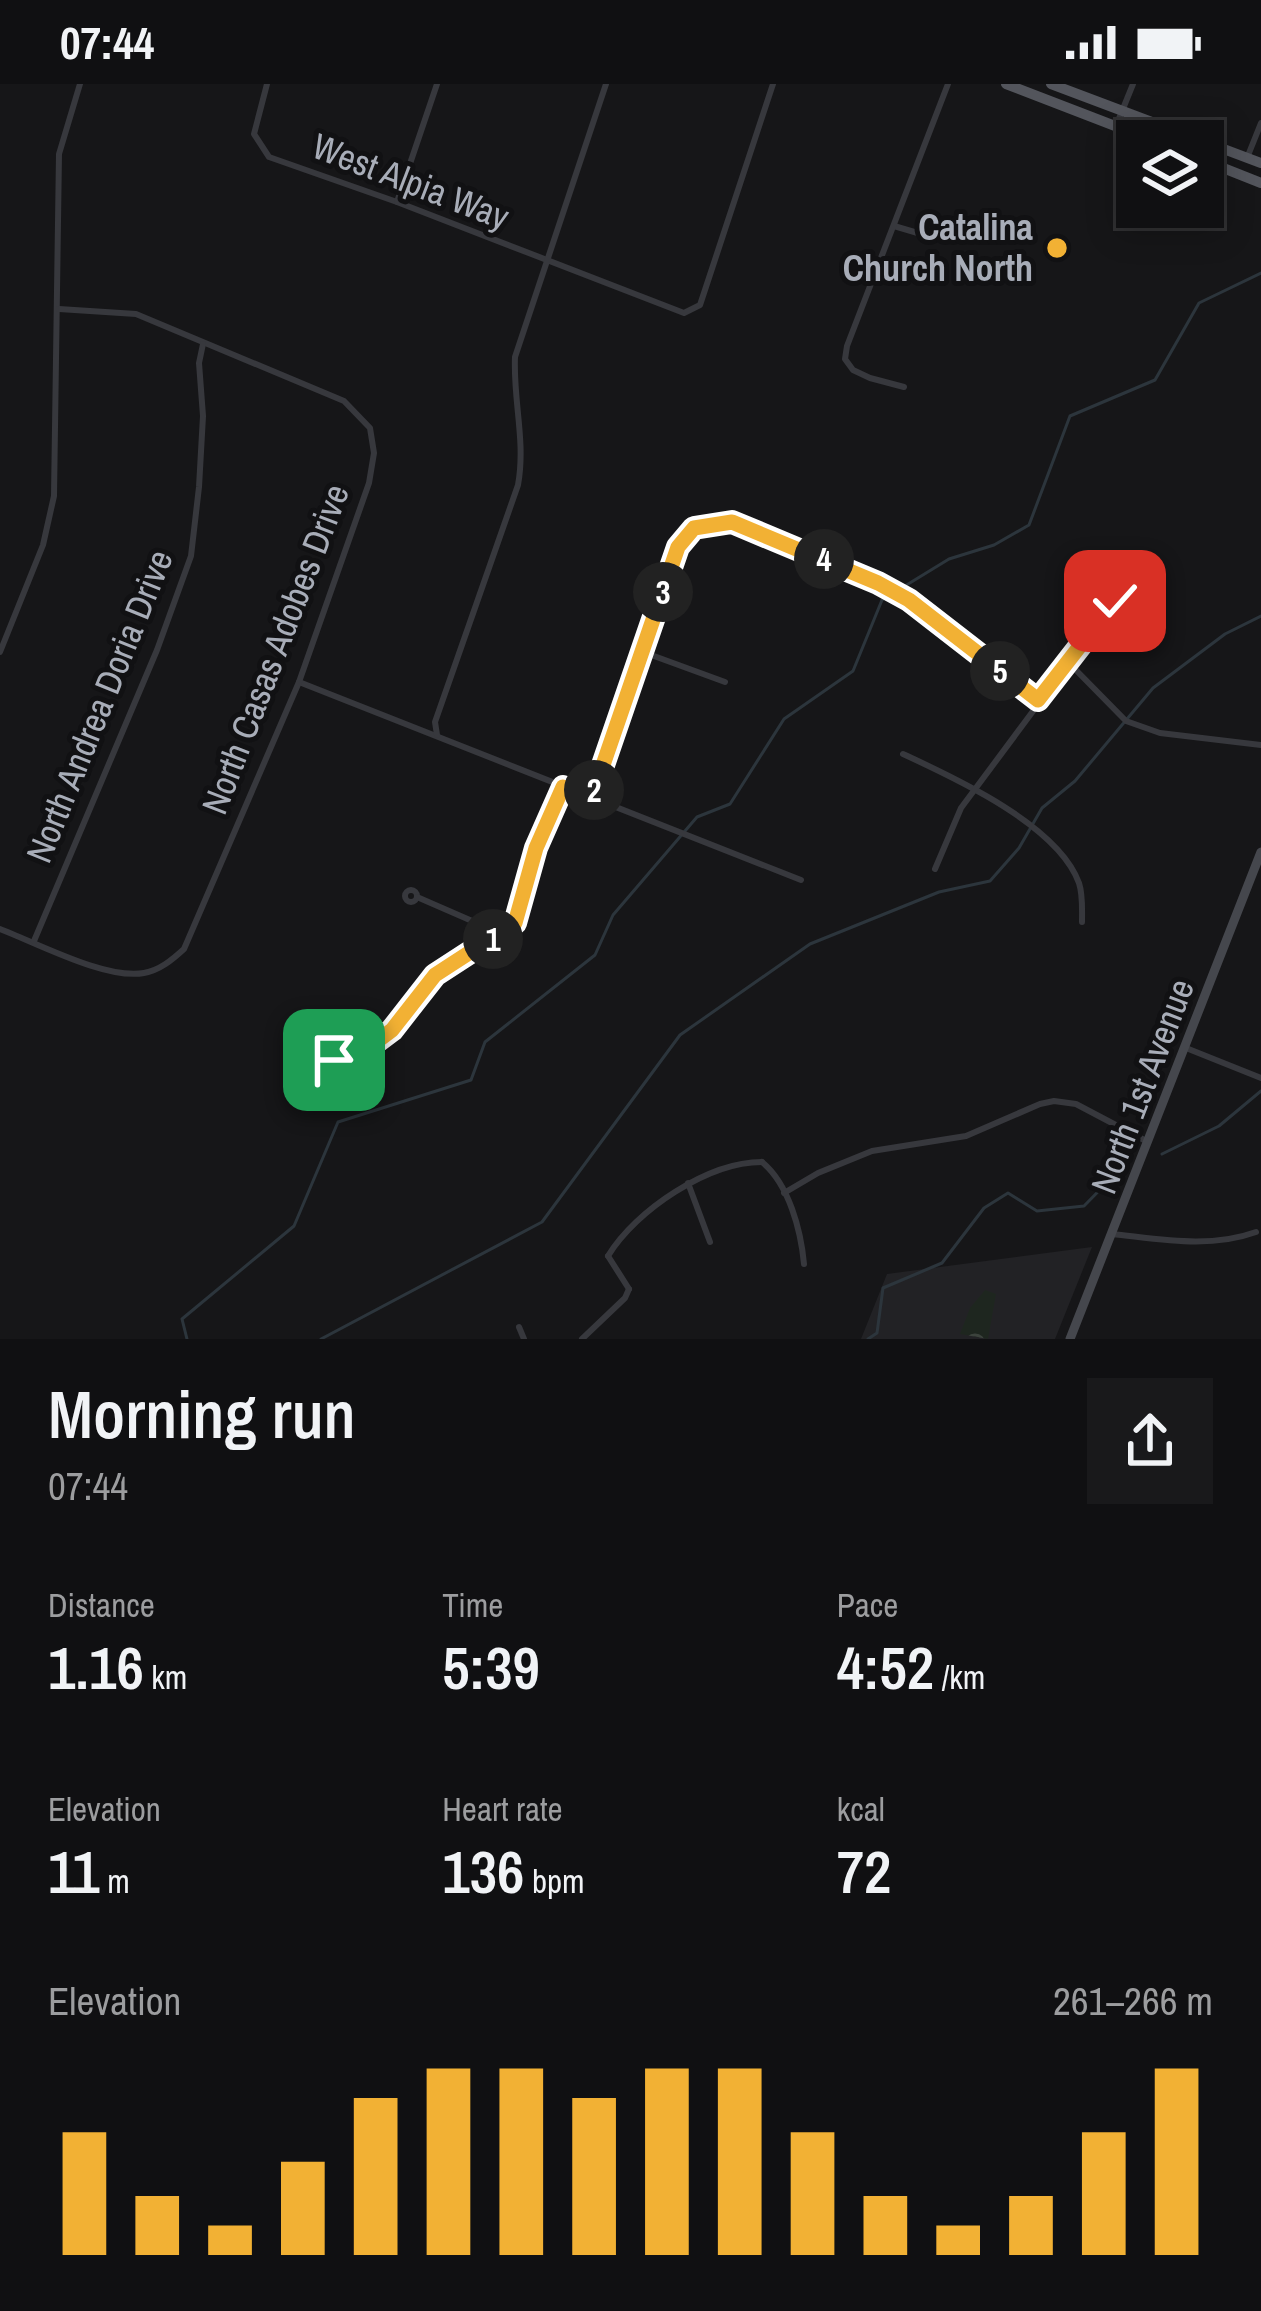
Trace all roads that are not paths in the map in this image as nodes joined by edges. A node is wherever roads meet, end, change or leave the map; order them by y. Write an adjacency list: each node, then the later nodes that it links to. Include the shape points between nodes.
1 (80, 84): 22 (street, via 60,140)
2 (267, 84): 18 (street, West Alpia Way, via 254,134 268,157)
3 (437, 84): 18 (street)
4 (606, 84): 21 (street)
5 (773, 84): 21 (street, West Alpia Way, via 693,312 672,312)
6 (948, 84): 19 (street)
7 (1006, 84): 13 (main road)
8 (1052, 84): 10 (main road)
9 (1133, 84): 10 (street)
10 (1122, 110): 11 (street); 14 (main road)
11 (1118, 120)
12 (1261, 123): 14 (street)
13 (1116, 126)
14 (1247, 158): 15 (main road)
15 (1261, 163)
16 (1224, 168): 17 (main road)
17 (1261, 183)
18 (398, 202): 21 (street, West Alpia Way)
19 (893, 226): 20 (street, via 938,239); 24 (street, via 845,359 853,370)
20 (984, 239)
21 (548, 263): 32 (street, via 515,357 524,445 518,485)
22 (59, 309): 23 (street, North Casas Adobes Drive, via 136,314); 26 (street, via 53,499)
23 (203, 344): 29 (street, North Casas Adobes Drive, via 344,401 370,428 369,483); 45 (street, North Andrea Doria Drive, via 190,556)
24 (904, 387)
25 (1115, 601): 28 (street)
26 (0, 652)
27 (644, 652): 30 (street); 31 (street, via 678,547 694,528 732,522 909,600); 37 (street)
28 (1068, 662): 31 (street); 33 (street, via 1126,721 1160,734)
29 (299, 682): 32 (street); 45 (street, North Casas Adobes Drive, via 184,949 157,970 128,975)
30 (725, 682)
31 (1038, 700): 36 (street)
32 (437, 735): 35 (street)
33 (1261, 746)
34 (903, 754): 36 (street)
35 (563, 787): 37 (street); 44 (street, via 521,866 515,923)
36 (975, 788): 39 (street); 42 (street, via 1058,854 1078,882)
37 (592, 797): 40 (street)
38 (1261, 852): 46 (main road, North 1st Avenue)
39 (935, 869)
40 (801, 880)
41 (417, 897): 44 (street, via 478,924)
42 (1082, 922)
43 (0, 929): 45 (street, North Casas Adobes Drive)
44 (492, 940): 47 (street, via 435,975 392,1030)
45 (34, 941)
46 (1186, 1048): 48 (street); 49 (main road, North 1st Avenue)
47 (345, 1054)
48 (1261, 1078)
49 (1150, 1142): 51 (street, via 1054,1101 966,1136 872,1151); 53 (main road, North 1st Avenue)
50 (688, 1183): 51 (street, via 764,1158); 54 (street); 58 (street, via 606,1255 631,1289)
51 (784, 1193): 55 (street)
52 (1256, 1232): 53 (street, via 1208,1242)
53 (1112, 1234): 59 (main road, North 1st Avenue)
54 (710, 1242)
55 (804, 1264)
56 (519, 1327): 57 (street)
57 (524, 1339)
58 (582, 1339)
59 (1070, 1339)

